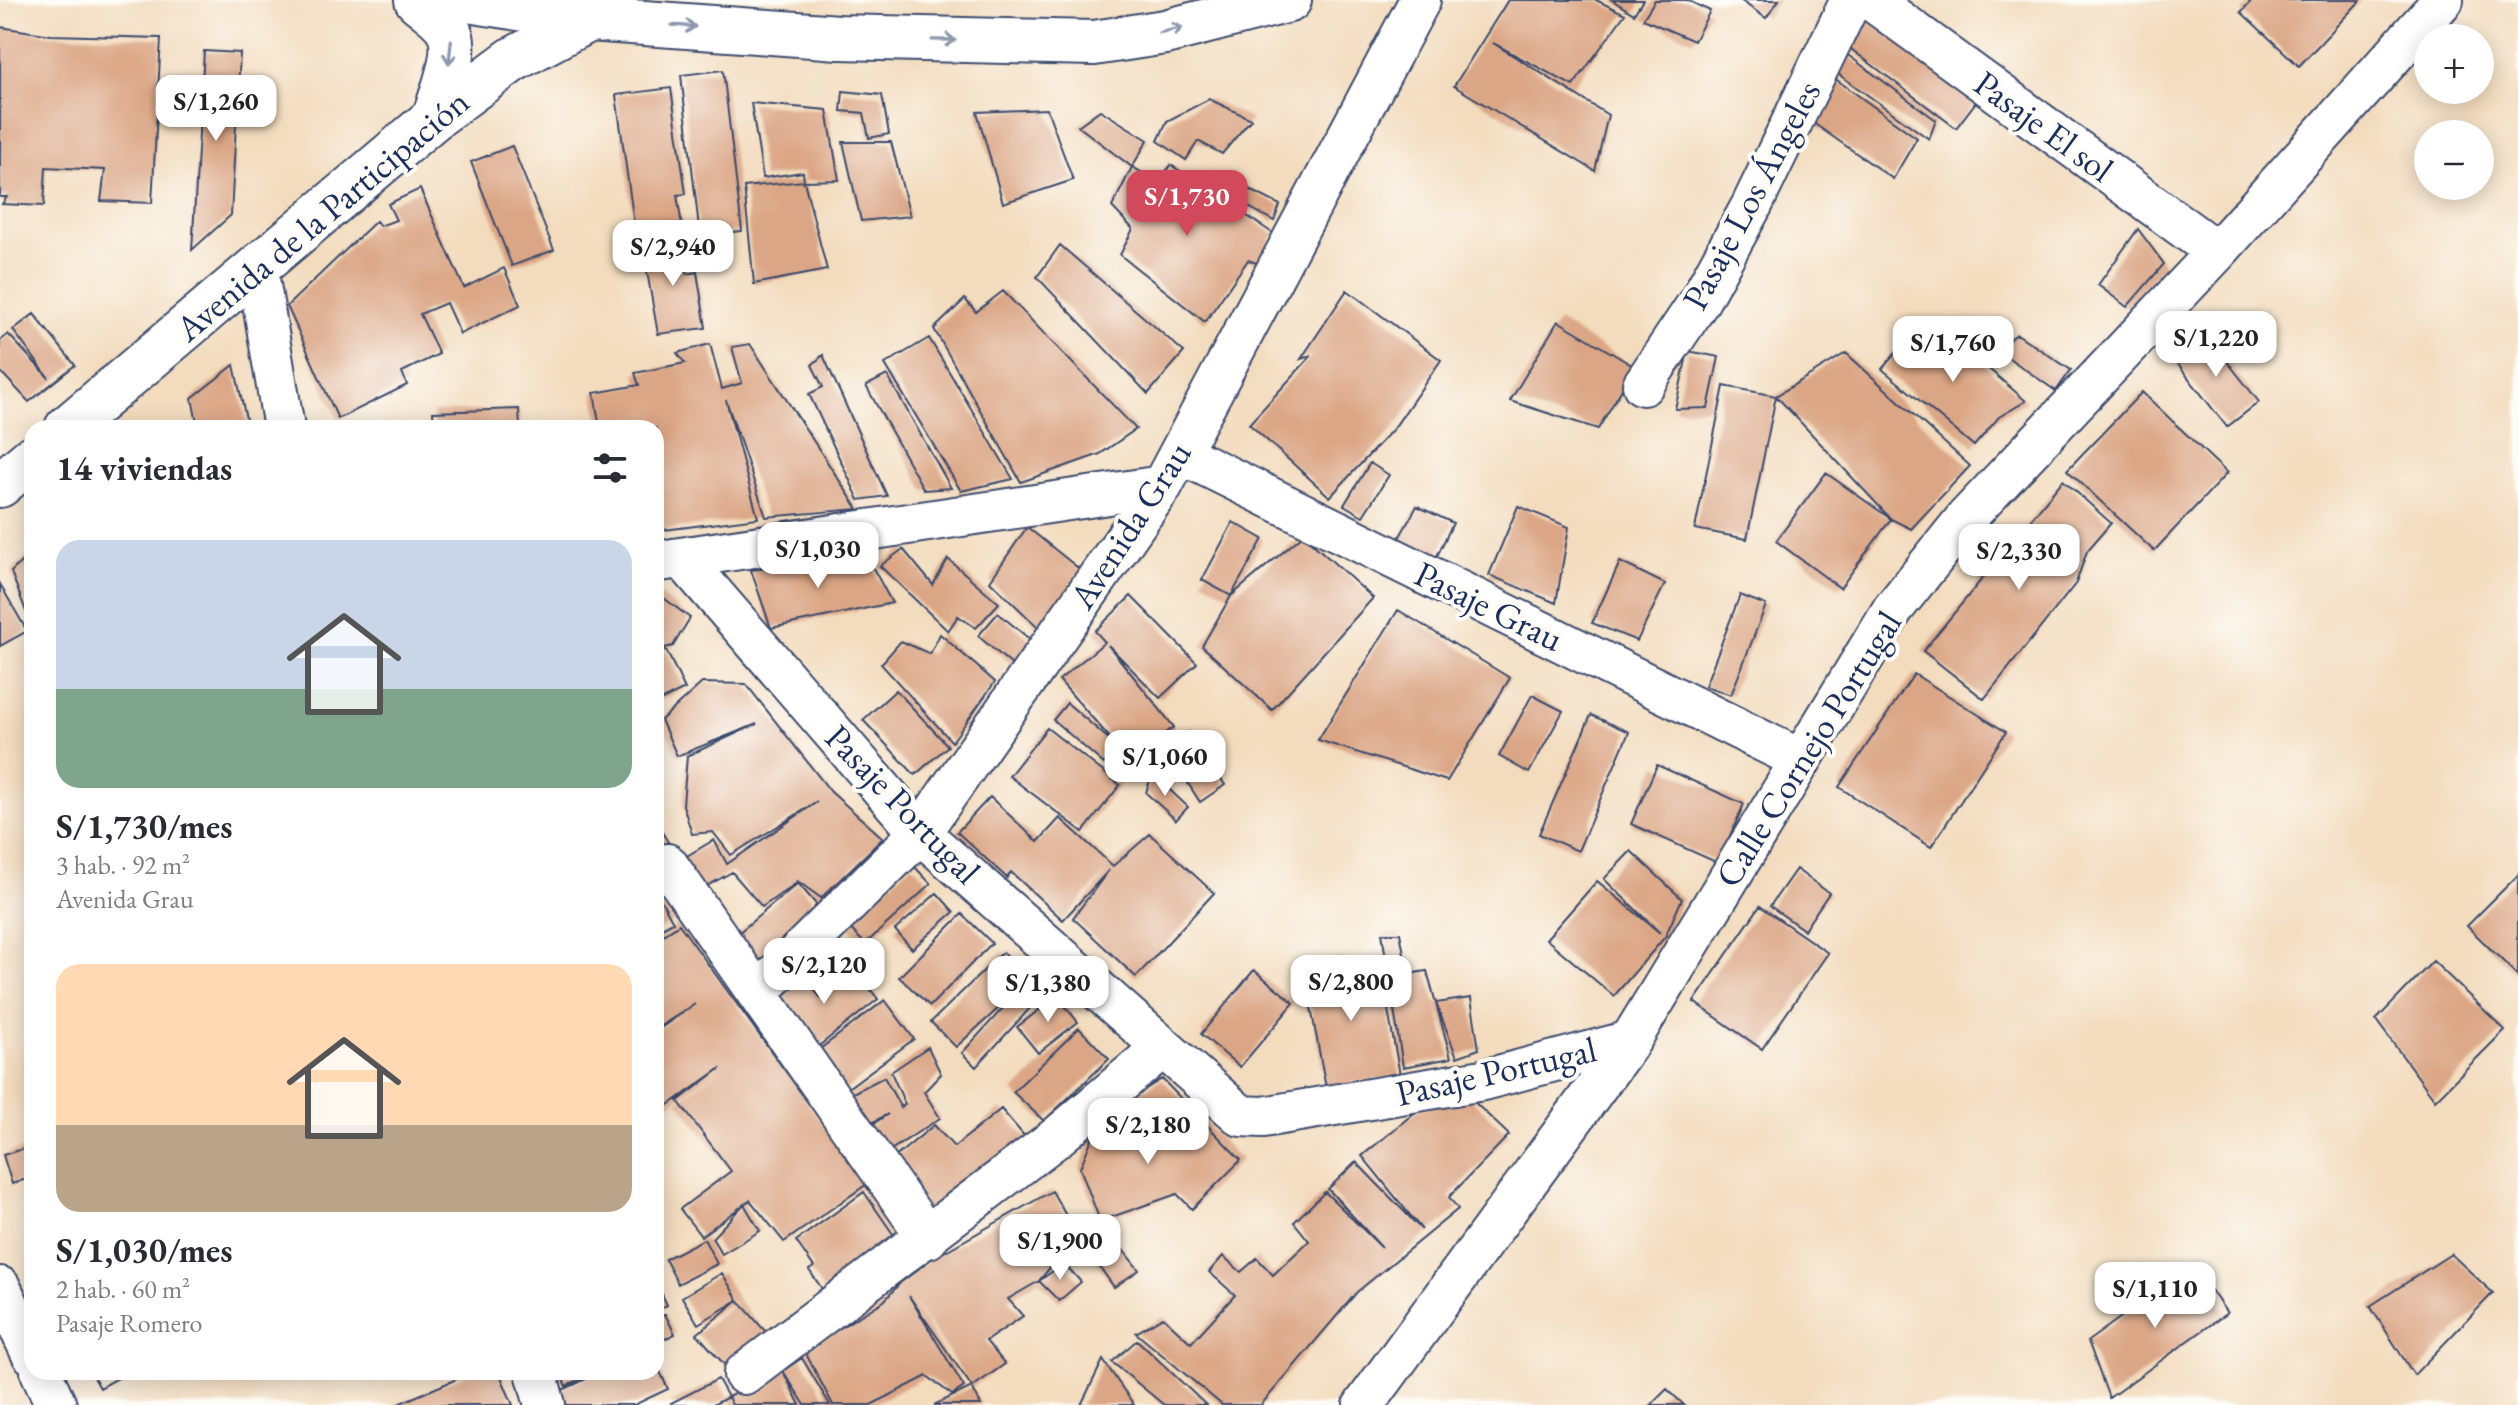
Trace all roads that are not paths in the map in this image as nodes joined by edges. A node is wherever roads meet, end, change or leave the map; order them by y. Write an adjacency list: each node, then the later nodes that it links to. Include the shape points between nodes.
1 (417, 0): 10 (main road, one-way to 10, via 443,22 453,48)
2 (468, 0): 9 (main road)
3 (631, 0): 9 (street)
4 (1289, 0): 9 (main road, one-way to 4, via 839,37 1094,43 1165,32)
5 (1420, 0): 17 (street, Avenida Grau)
6 (1851, 0): 13 (street, Pasaje Los Ángeles, via 1752,205 1700,300)
7 (1871, 0): 11 (street, Pasaje El sol)
8 (2443, 0): 11 (street, Calle Cornejo Portugal)
9 (589, 19): 10 (main road, Avenida de la Participación, via 512,60)
10 (435, 117): 12 (main road, Avenida de la Participación)
11 (2217, 252): 20 (street, Calle Cornejo Portugal, via 1966,518 1893,609)
12 (257, 267): 14 (main road, Avenida de la Participación); 15 (street)
13 (1643, 385)
14 (76, 420)
15 (283, 420)
16 (24, 465): 18 (main road)
17 (1171, 469): 19 (street); 20 (street, Pasaje Grau); 21 (street, Avenida Grau)
18 (0, 485)
19 (669, 560): 21 (street, Pasaje Portugal)
20 (1799, 759): 24 (street, Calle Cornejo Portugal)
21 (920, 833): 23 (street, Avenida Grau); 25 (street, Pasaje Portugal)
22 (667, 864): 23 (street)
23 (758, 992): 26 (street)
24 (1630, 1041): 25 (street, Pasaje Portugal, via 1483,1080 1263,1117 1241,1116); 34 (street, Calle Cornejo Portugal)
25 (1163, 1047): 26 (street)
26 (928, 1238): 29 (street)
27 (0, 1287): 28 (street)
28 (24, 1337)
29 (744, 1374)
30 (45, 1380): 32 (street)
31 (538, 1380): 33 (street)
32 (56, 1405)
33 (545, 1405)
34 (1364, 1405)

